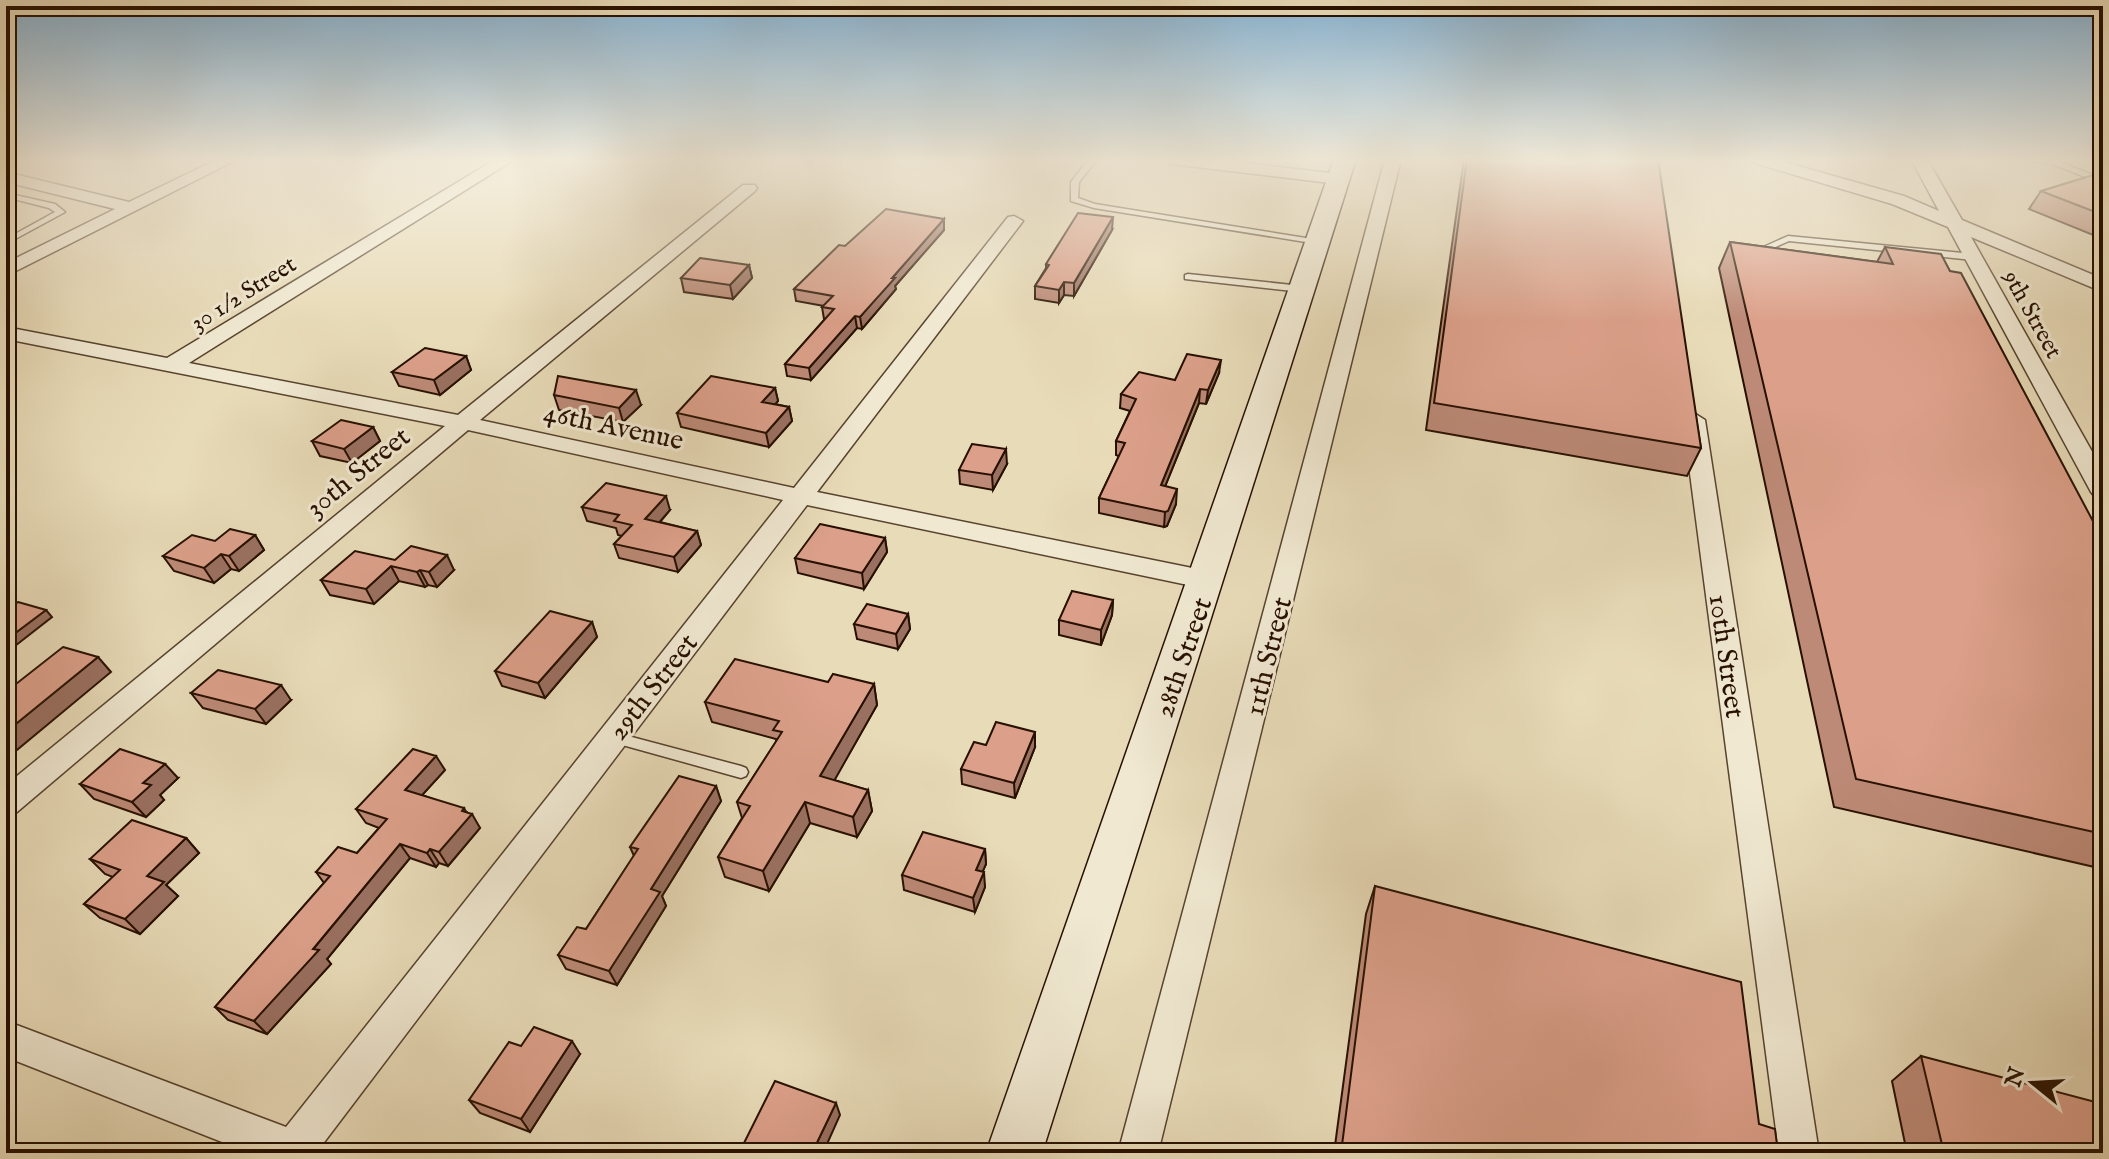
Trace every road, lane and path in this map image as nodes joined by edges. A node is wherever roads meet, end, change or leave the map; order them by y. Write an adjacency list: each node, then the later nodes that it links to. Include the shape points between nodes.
1 (59, 213): 12 (lane)
2 (121, 213): 16 (street)
3 (419, 213): 21 (street, 30 1/2 Street)
4 (719, 213): 23 (street, 30th Street)
5 (1138, 213): 13 (lane)
6 (1328, 213): 13 (main road, 28th Street)
7 (1379, 213): 33 (street, 11th Street)
8 (1930, 213): 11 (street)
9 (1949, 213): 11 (street, 9th Street)
10 (1014, 221): 25 (street, 29th Street)
11 (1955, 223): 15 (street, 9th Street); 18 (street)
12 (6, 242)
13 (1318, 242): 19 (main road, 28th Street)
14 (1750, 255): 15 (lane, via 1788,238)
15 (1973, 257): 24 (street, 9th Street)
16 (6, 270)
17 (1188, 277): 19 (lane)
18 (2103, 286)
19 (1302, 289): 26 (main road, 28th Street)
20 (6, 333): 21 (street, 46th Avenue)
21 (168, 367): 23 (street, 46th Avenue)
22 (1691, 396): 34 (street, 10th Street)
23 (464, 423): 25 (street, 46th Avenue); 29 (street, 30th Street)
24 (2103, 492)
25 (798, 496): 26 (street, 46th Avenue); 27 (street, 29th Street)
26 (1207, 580): 32 (main road, 28th Street)
27 (612, 737): 28 (lane); 31 (street, 29th Street)
28 (741, 772)
29 (6, 803)
30 (6, 1039): 31 (street)
31 (295, 1152)
32 (1014, 1153)
33 (1138, 1153)
34 (1799, 1153)

